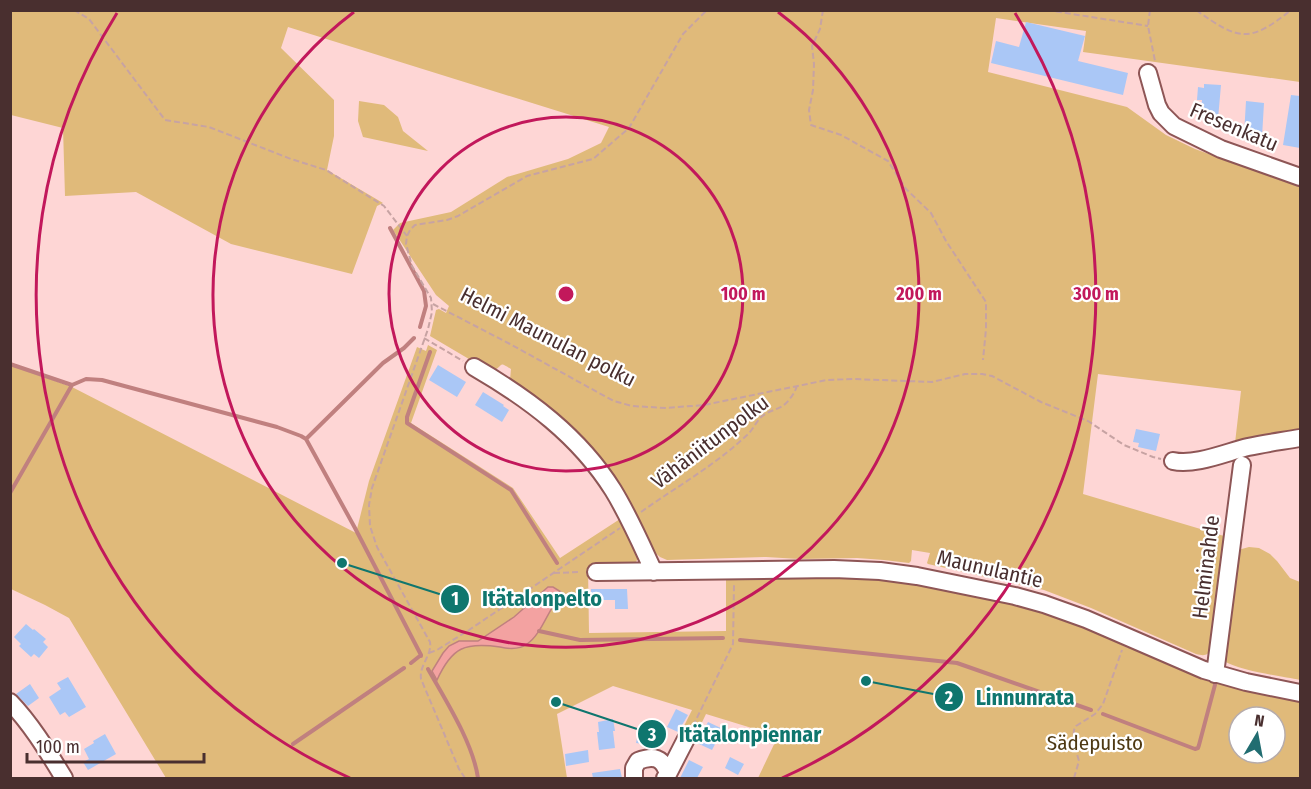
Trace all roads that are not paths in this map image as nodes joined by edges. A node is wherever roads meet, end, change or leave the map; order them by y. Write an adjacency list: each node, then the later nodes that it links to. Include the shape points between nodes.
1 (1152, 69): 2 (street, Fresenkatu, via 1157,105 1174,126 1221,149)
2 (1300, 177)
3 (474, 367): 8 (street, via 533,405 577,443 613,490)
4 (1300, 438): 5 (street, via 1181,463)
5 (1173, 461)
6 (1242, 465): 9 (street, Helminahde)
7 (597, 572): 8 (street, Maunulantie)
8 (654, 572): 9 (street, Maunulantie, via 834,569 934,579 1015,596 1067,612)
9 (1215, 674): 10 (street, Maunulantie)
10 (1300, 693)
11 (10, 702): 14 (street)
12 (686, 740): 13 (street)
13 (666, 776): 15 (street, via 665,764 653,758 638,761)
14 (64, 778)
15 (634, 778)

